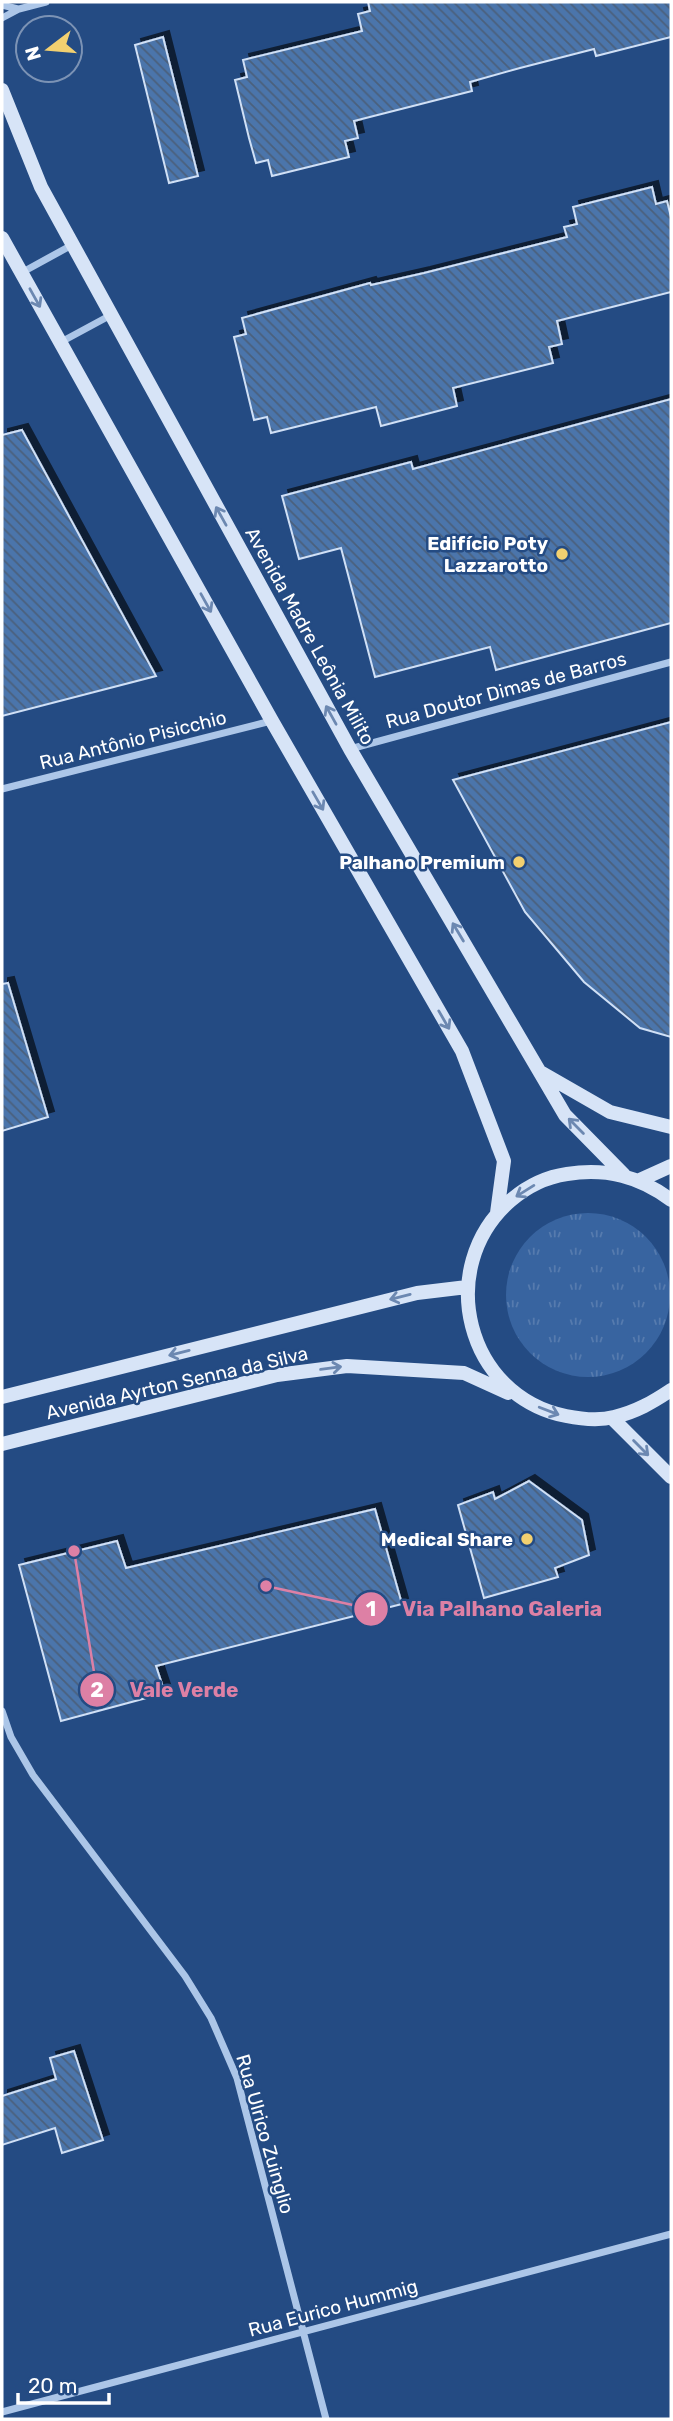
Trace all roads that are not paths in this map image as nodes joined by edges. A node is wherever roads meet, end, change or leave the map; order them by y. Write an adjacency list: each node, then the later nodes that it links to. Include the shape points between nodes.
1 (46, 2): 3 (street)
2 (2, 5): 3 (street)
3 (19, 9): 4 (street)
4 (2, 18)
5 (2, 90): 7 (main road, Avenida Madre Leônia Milito, via 41,187)
6 (2, 238): 8 (main road)
7 (72, 245): 8 (street); 9 (main road, Avenida Madre Leônia Milito)
8 (21, 273): 10 (main road, one-way to 10)
9 (111, 315): 10 (street); 13 (main road, Avenida Madre Leônia Milito, one-way to 9)
10 (60, 343): 12 (main road, one-way to 12)
11 (671, 662): 13 (street, Rua Doutor Dimas de Barros)
12 (272, 721): 14 (street, Rua Antônio Pisicchio); 21 (main road, one-way to 21, via 462,1051 504,1161)
13 (350, 749): 15 (main road, Avenida Madre Leônia Milito, one-way to 13)
14 (2, 789)
15 (541, 1073): 16 (main road, via 610,1112); 18 (main road, Avenida Madre Leônia Milito, one-way to 15, via 565,1115)
16 (671, 1127)
17 (671, 1166): 19 (main road)
18 (624, 1175): 19 (main road); 21 (main road, one-way to 21, via 589,1170 555,1175 524,1190)
19 (640, 1180): 20 (main road)
20 (671, 1200)
21 (497, 1213): 22 (main road, via 476,1247)
22 (467, 1287): 24 (main road, Avenida Ayrton Senna da Silva, one-way to 24, via 417,1293); 25 (main road, via 470,1320 480,1351 499,1378)
23 (671, 1390): 26 (main road, via 643,1408)
24 (2, 1397)
25 (524, 1399): 26 (main road, one-way to 26, via 551,1413 581,1419); 27 (main road, Avenida Ayrton Senna da Silva, one-way to 25, via 277,1375 346,1366 464,1373)
26 (612, 1418): 28 (main road, one-way to 28)
27 (2, 1444)
28 (671, 1478)
29 (2, 1710): 31 (street, Rua Ulrico Zuinglio, via 10,1737 33,1775 185,1976 211,2018 237,2078)
30 (671, 2234): 31 (street, Rua Eurico Hummig)
31 (303, 2333): 32 (street, Rua Eurico Hummig); 33 (street, Rua Ulrico Zuinglio)
32 (2, 2412)
33 (326, 2419)

